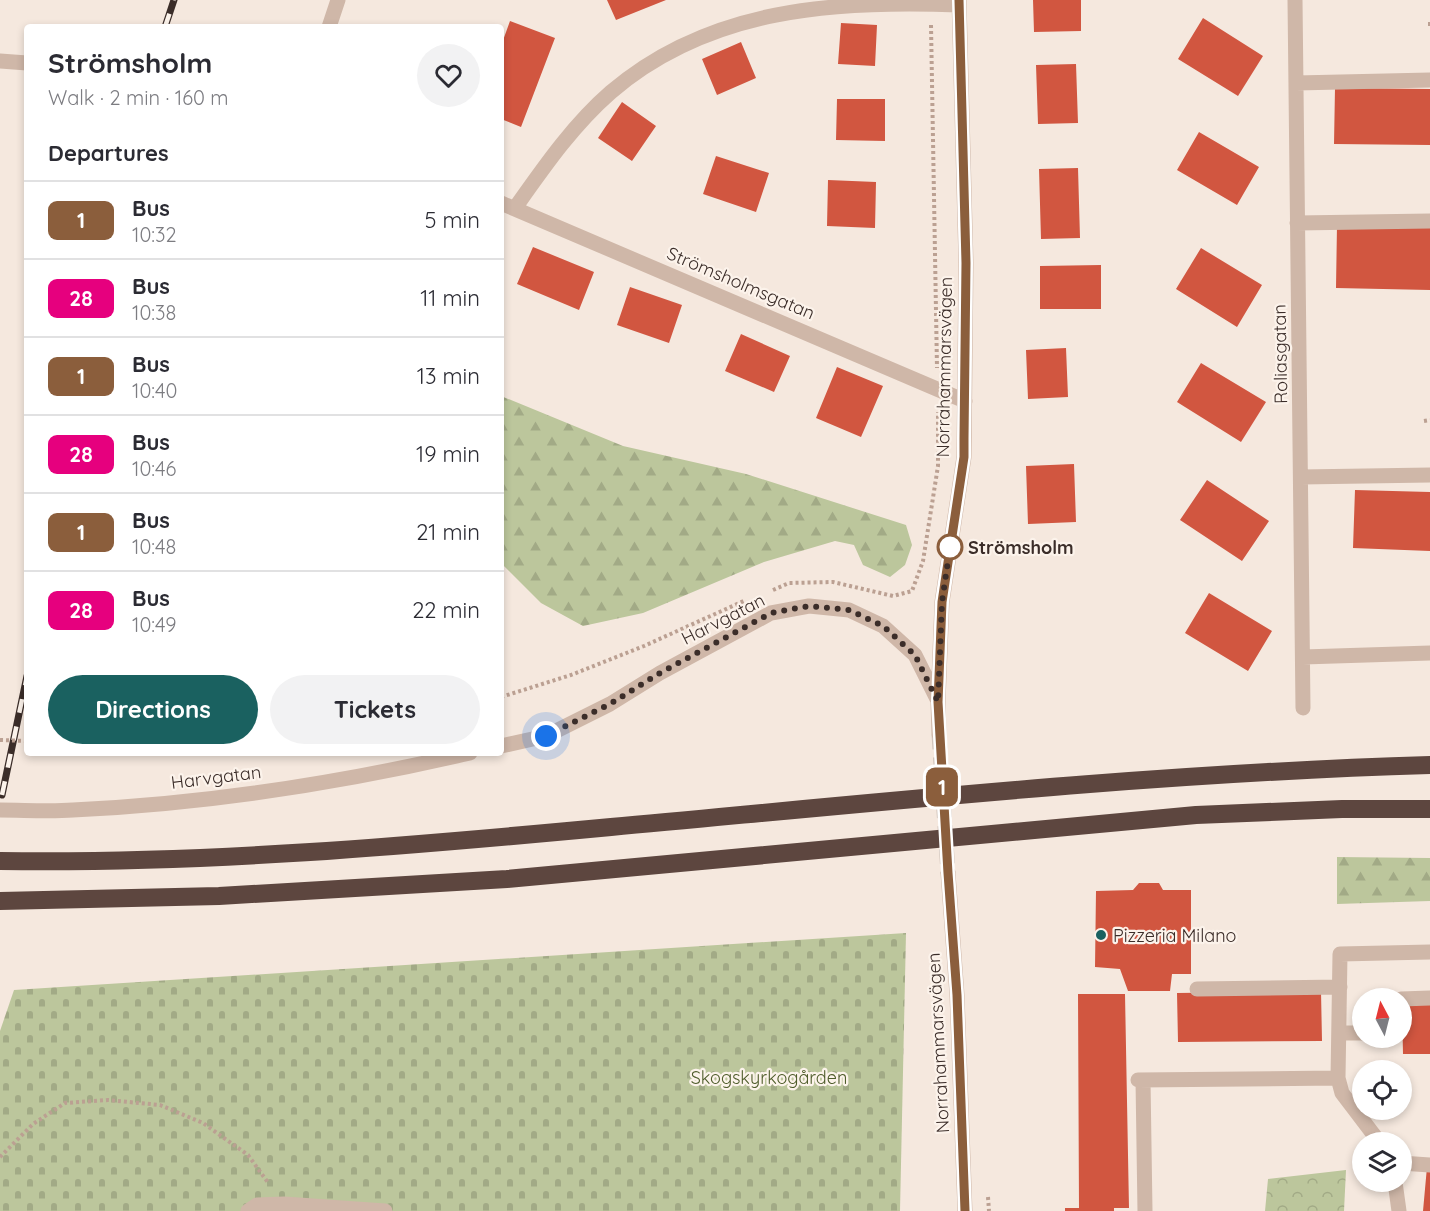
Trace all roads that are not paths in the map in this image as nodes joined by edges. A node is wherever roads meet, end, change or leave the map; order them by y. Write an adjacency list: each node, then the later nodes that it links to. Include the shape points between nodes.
1 (338, 0): 4 (street)
2 (1295, 0): 8 (street, Roliasgatan)
3 (959, 3): 9 (street, via 863,4 798,10 737,24 663,54 611,92); 12 (street, Norrahammarsvägen, via 966,263)
4 (330, 24)
5 (0, 61): 6 (street)
6 (24, 63)
7 (1430, 80): 8 (street)
8 (1296, 82): 11 (street, Roliasgatan)
9 (508, 205): 12 (street, Strömsholmsgatan)
10 (1430, 221): 11 (street)
11 (1297, 224): 14 (street, Roliasgatan)
12 (965, 401): 17 (street, Norrahammarsvägen, via 964,457 942,602)
13 (1430, 475): 14 (street)
14 (1301, 477): 16 (street, Roliasgatan)
15 (1430, 653): 16 (street)
16 (1303, 657): 18 (street, Roliasgatan)
17 (938, 702): 19 (street, Norrahammarsvägen); 20 (street, Harvgatan, via 915,655 883,626 849,610 809,606 771,613 546,736)
18 (1304, 708)
19 (939, 734)
20 (504, 745)
21 (457, 756): 24 (street, Harvgatan, via 232,797 72,810)
22 (1430, 765): 25 (highway, via 1089,783 357,850)
23 (1430, 809): 27 (highway, via 1196,815 507,879 219,896)
24 (0, 810)
25 (0, 861)
26 (948, 873): 42 (street, Norrahammarsvägen)
27 (0, 901)
28 (1430, 952): 29 (street, via 1340,954)
29 (1340, 987): 30 (street); 33 (street)
30 (1197, 989)
31 (1430, 998): 32 (street)
32 (1412, 999)
33 (1339, 1033): 34 (street); 35 (street)
34 (1352, 1033)
35 (1338, 1078): 36 (street, via 1342,1093); 43 (street, via 1141,1080)
36 (1373, 1132)
37 (1412, 1164): 38 (street)
38 (1430, 1166)
39 (1396, 1192): 44 (street)
40 (248, 1211): 41 (street, via 257,1205 284,1204)
41 (385, 1211)
42 (965, 1211)
43 (1145, 1211)
44 (1399, 1211)

